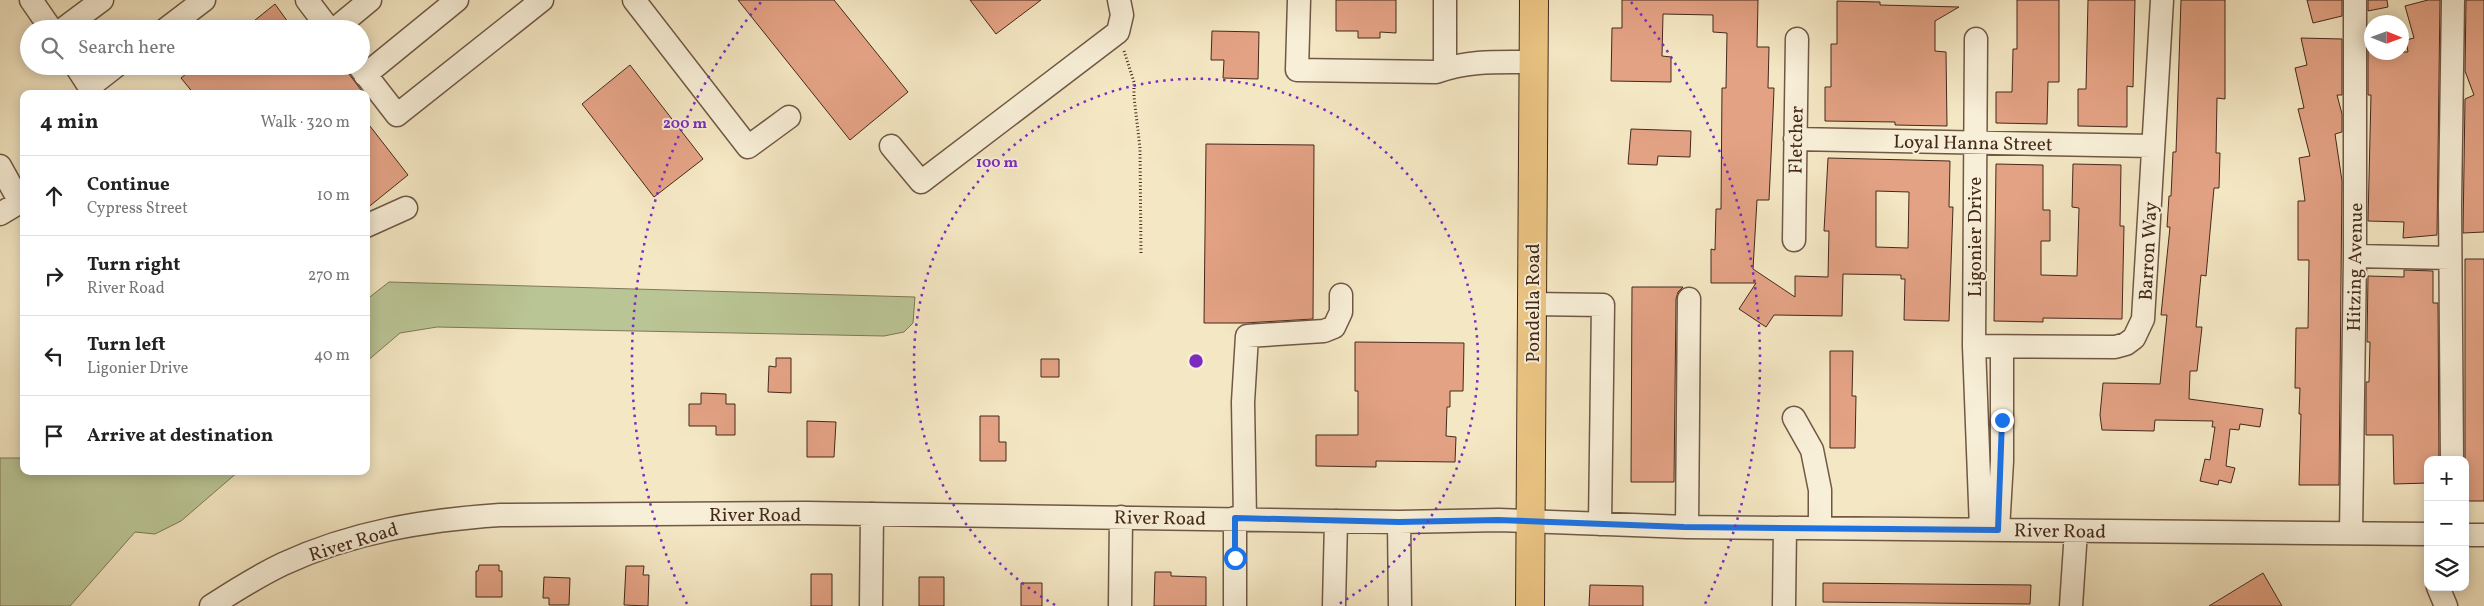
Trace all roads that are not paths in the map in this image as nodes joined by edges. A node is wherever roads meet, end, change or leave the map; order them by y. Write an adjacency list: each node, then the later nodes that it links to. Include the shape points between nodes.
1 (31, 0): 16 (street)
2 (102, 0): 17 (street)
3 (204, 0): 18 (street)
4 (307, 0): 19 (street)
5 (370, 0): 20 (street)
6 (457, 0): 24 (street)
7 (542, 0): 28 (street, via 397,115)
8 (634, 0): 30 (street, via 748,147)
9 (1119, 0): 33 (street, via 1122,15 1118,32 921,182)
10 (1299, 0): 25 (street, via 1297,70 1436,72)
11 (1445, 0): 25 (street)
12 (1534, 0): 23 (main road, Pondella Road)
13 (2162, 0): 34 (street, Barron Way)
14 (2355, 0): 40 (street, Hitzing Avenue)
15 (2453, 0): 41 (street)
16 (44, 20)
17 (74, 20)
18 (178, 20)
19 (322, 20)
20 (346, 20)
21 (1797, 40): 31 (street, Fletcher)
22 (1976, 40): 32 (street, Ligonier Drive)
23 (1533, 62): 25 (street, via 1475,62); 44 (main road, Pondella Road)
24 (370, 64)
25 (1444, 68)
26 (82, 75): 29 (street)
27 (107, 75): 29 (street)
28 (366, 75)
29 (92, 90)
30 (789, 117)
31 (1795, 139): 32 (street, Loyal Hanna Street); 39 (street, Fletcher)
32 (1974, 142): 34 (street, Loyal Hanna Street); 45 (street, Ligonier Drive)
33 (891, 146)
34 (2152, 146): 46 (street, Barron Way, via 2143,319 2134,338 2115,347)
35 (0, 166): 37 (street, via 20,202)
36 (406, 208): 38 (street)
37 (0, 214)
38 (370, 224)
39 (1794, 240)
40 (2355, 256): 41 (street); 63 (street, Hitzing Avenue)
41 (2450, 258): 50 (street)
42 (1341, 295): 53 (street, via 1340,312 1334,327 1324,331 1247,336)
43 (1689, 299): 58 (street)
44 (1532, 304): 55 (main road, Pondella Road); 57 (street, via 1603,305)
45 (1974, 346): 46 (street, Barron Way); 49 (street, Ligonier Drive)
46 (2002, 347): 48 (street)
47 (1794, 418): 60 (street, via 1812,450 1820,490)
48 (2002, 433): 49 (street); 61 (street)
49 (1977, 434): 61 (street, Ligonier Drive)
50 (2452, 456)
51 (872, 514): 52 (street, River Road); 68 (street, River Road, via 500,514 392,527 312,552 254,579); 69 (street)
52 (1121, 517): 53 (street, River Road); 70 (street)
53 (1240, 518): 54 (street, River Road); 71 (street)
54 (1336, 521): 56 (street, River Road); 72 (street)
55 (1530, 521): 56 (street, River Road); 57 (street, River Road); 74 (main road, Pondella Road)
56 (1399, 522): 73 (street)
57 (1600, 524): 58 (street, River Road)
58 (1687, 527): 59 (street, River Road)
59 (1785, 528): 60 (street, River Road); 75 (street)
60 (1820, 528): 61 (street, River Road)
61 (1989, 530): 62 (street, River Road)
62 (2076, 530): 63 (street, River Road); 76 (street)
63 (2351, 533): 64 (street, River Road)
64 (2424, 534)
65 (2469, 535): 66 (street)
66 (2484, 535)
67 (2440, 591): 77 (street)
68 (211, 606)
69 (872, 606)
70 (1120, 606)
71 (1235, 606)
72 (1334, 606)
73 (1400, 606)
74 (1530, 606)
75 (1784, 606)
76 (2071, 606)
77 (2446, 606)

